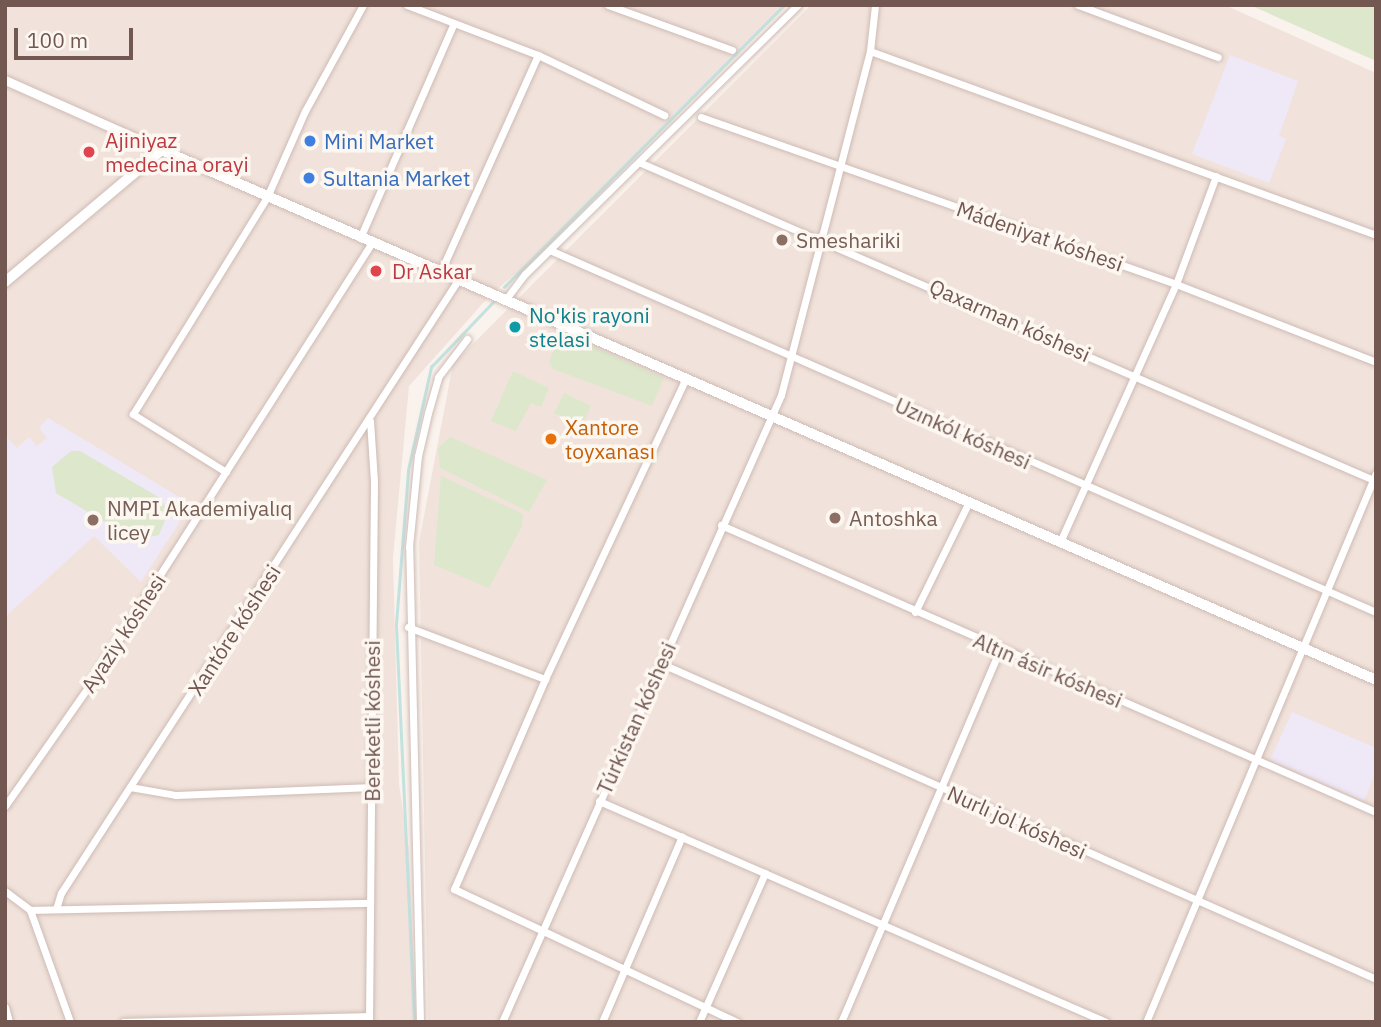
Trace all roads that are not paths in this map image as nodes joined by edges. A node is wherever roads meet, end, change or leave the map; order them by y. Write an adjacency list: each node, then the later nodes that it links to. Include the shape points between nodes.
1 (363, 5): 19 (street, via 305,111)
2 (407, 5): 7 (street)
3 (608, 5): 8 (street)
4 (798, 5): 16 (street)
5 (875, 5): 9 (street, Túrkistan kóshesi)
6 (1078, 5): 11 (street)
7 (453, 25): 10 (street); 22 (street)
8 (732, 50)
9 (870, 51): 17 (street, Túrkistan kóshesi); 18 (street)
10 (538, 55): 13 (street); 25 (street)
11 (1218, 57)
12 (5, 80): 15 (street)
13 (664, 115)
14 (701, 117): 17 (street, Mádeniyat kóshesi)
15 (162, 150): 19 (main road); 27 (main road)
16 (641, 163): 21 (street, Qaxarman kóshesi); 24 (street)
17 (839, 165): 21 (street, Túrkistan kóshesi); 28 (street, Mádeniyat kóshesi)
18 (1216, 176): 20 (street); 28 (street)
19 (267, 197): 22 (main road); 37 (street, via 133,414)
20 (1376, 235)
21 (820, 237): 31 (street, Túrkistan kóshesi); 33 (street, Qaxarman kóshesi)
22 (360, 238): 23 (main road)
23 (371, 244): 25 (main road); 37 (street, Ayaziy kóshesi)
24 (552, 251): 29 (street, via 525,274); 31 (street, Uzınkól kóshesi)
25 (440, 272): 26 (main road)
26 (458, 280): 29 (main road); 36 (street, Xantóre kóshesi)
27 (5, 282)
28 (1176, 284): 32 (street, Mádeniyat kóshesi); 33 (street)
29 (506, 299): 34 (main road)
30 (467, 339): 46 (street, via 439,377 418,456 409,547)
31 (790, 357): 35 (street, Túrkistan kóshesi, via 781,395); 39 (street, Uzınkól kóshesi)
32 (1376, 362)
33 (1136, 375): 38 (street, Qaxarman kóshesi); 39 (street)
34 (686, 378): 35 (main road); 50 (street)
35 (770, 415): 40 (main road); 41 (street, Túrkistan kóshesi)
36 (370, 421): 53 (street, Xantóre kóshesi); 54 (street, Bereketli kóshesi, via 374,481)
37 (226, 472): 57 (street, Ayaziy kóshesi, via 87,689)
38 (1375, 478): 43 (street)
39 (1087, 488): 42 (street); 43 (street, Uzınkól kóshesi)
40 (969, 502): 42 (main road); 44 (street)
41 (721, 524): 44 (street, Altın ásir kóshesi); 49 (street, Túrkistan kóshesi)
42 (1060, 542): 48 (main road)
43 (1325, 590): 45 (street, Uzınkól kóshesi); 48 (street)
44 (915, 612): 47 (street, Altın ásir kóshesi)
45 (1376, 612)
46 (408, 627): 50 (street); 76 (street)
47 (1000, 649): 52 (street, Altın ásir kóshesi); 55 (street)
48 (1302, 649): 51 (main road); 52 (street)
49 (660, 663): 55 (street, Nurlı jol kóshesi); 56 (street, Túrkistan kóshesi)
50 (545, 678): 67 (street, via 454,888)
51 (1376, 680)
52 (1258, 761): 58 (street, Altın ásir kóshesi); 62 (street)
53 (130, 787): 54 (street, via 176,794); 65 (street, Xantóre kóshesi, via 61,893)
54 (373, 787): 63 (street, Bereketli kóshesi)
55 (940, 788): 62 (street, Nurlı jol kóshesi); 66 (street)
56 (599, 801): 59 (street); 67 (street, Túrkistan kóshesi)
57 (5, 806)
58 (1376, 811)
59 (682, 836): 60 (street); 68 (street)
60 (765, 873): 66 (street); 71 (street)
61 (5, 891): 64 (street)
62 (1197, 902): 69 (street, Nurlı jol kóshesi); 83 (street)
63 (370, 903): 65 (street); 72 (street, Bereketli kóshesi)
64 (30, 909): 65 (street); 74 (street)
65 (56, 909)
66 (883, 924): 81 (street); 82 (street)
67 (542, 929): 68 (street); 77 (street, Túrkistan kóshesi)
68 (626, 966): 71 (street); 78 (street)
69 (1376, 979)
70 (5, 1007): 73 (street)
71 (705, 1008): 79 (street); 80 (street)
72 (369, 1019): 75 (street)
73 (9, 1022)
74 (70, 1022)
75 (123, 1022)
76 (420, 1022)
77 (502, 1022)
78 (602, 1022)
79 (699, 1022)
80 (737, 1022)
81 (841, 1022)
82 (1106, 1022)
83 (1146, 1022)

